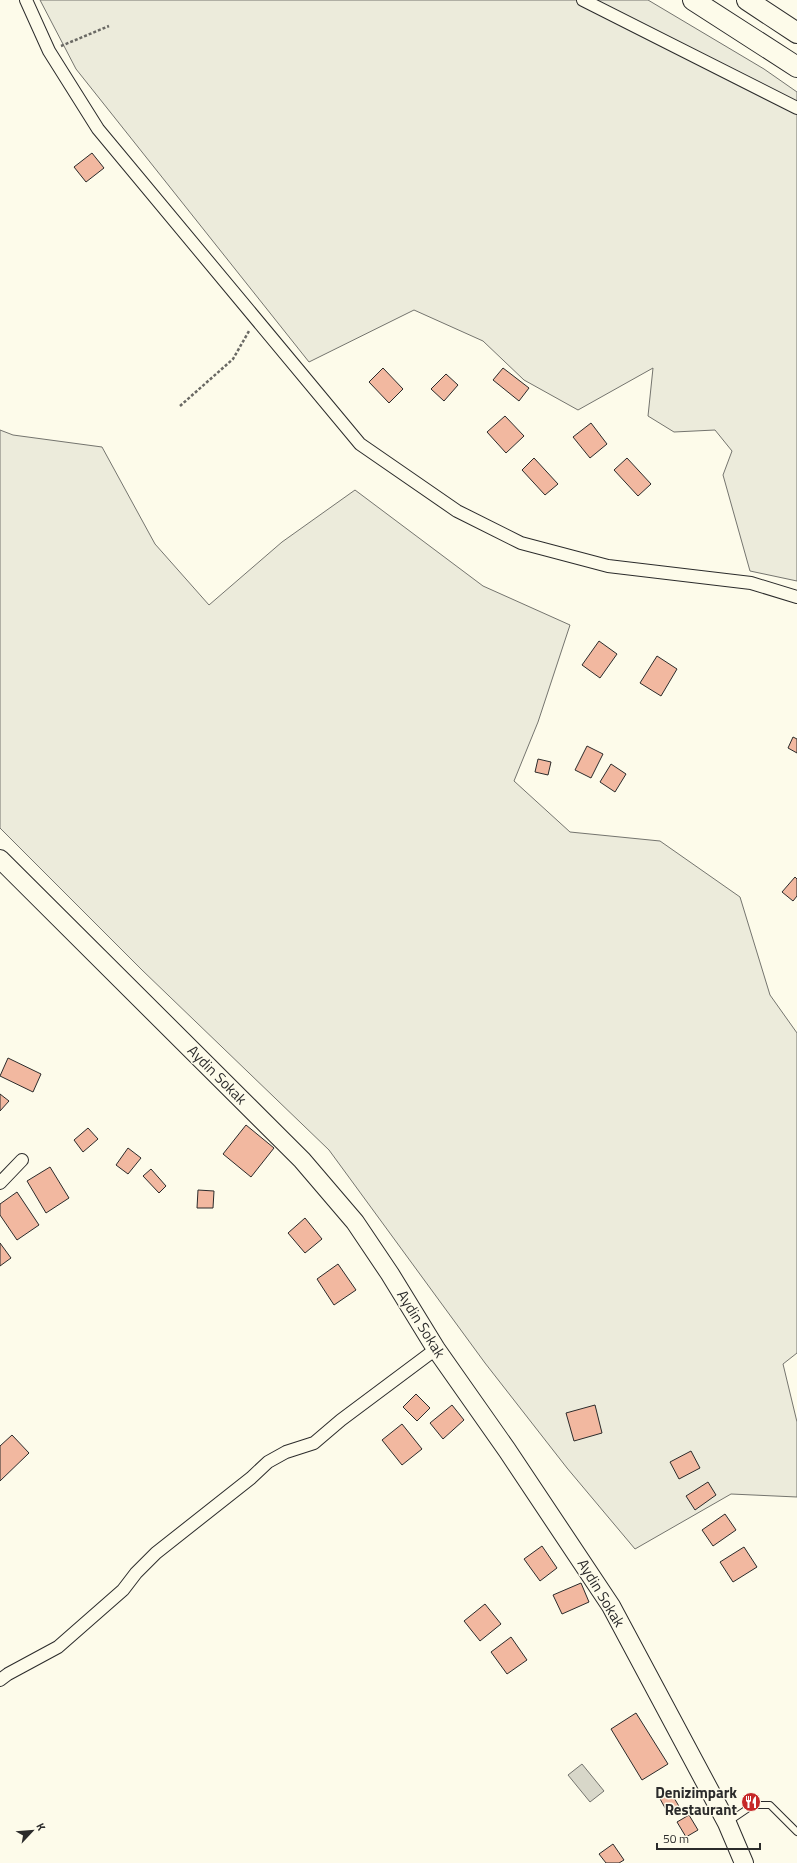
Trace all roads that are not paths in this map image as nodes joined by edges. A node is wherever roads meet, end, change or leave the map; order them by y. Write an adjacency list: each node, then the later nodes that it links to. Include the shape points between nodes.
1 (26, 0): 8 (street, via 49,51 98,129 360,444 464,515 520,543 608,566 751,583)
2 (583, 0): 7 (street)
3 (693, 0): 6 (main road)
4 (747, 0): 5 (main road)
5 (797, 33)
6 (797, 67)
7 (797, 108)
8 (797, 596)
9 (0, 859): 12 (street, Aydin Sokak, via 302,1160 355,1222)
10 (22, 1160): 11 (street)
11 (0, 1183)
12 (436, 1350): 13 (street, via 340,1420 314,1443 286,1452 268,1462 156,1553 123,1590 58,1646); 14 (street, Aydin Sokak, via 507,1450 611,1606)
13 (0, 1680)
14 (727, 1822): 15 (lane, via 753,1805 770,1805); 16 (street, Aydin Sokak)
15 (797, 1832)
16 (744, 1863)

